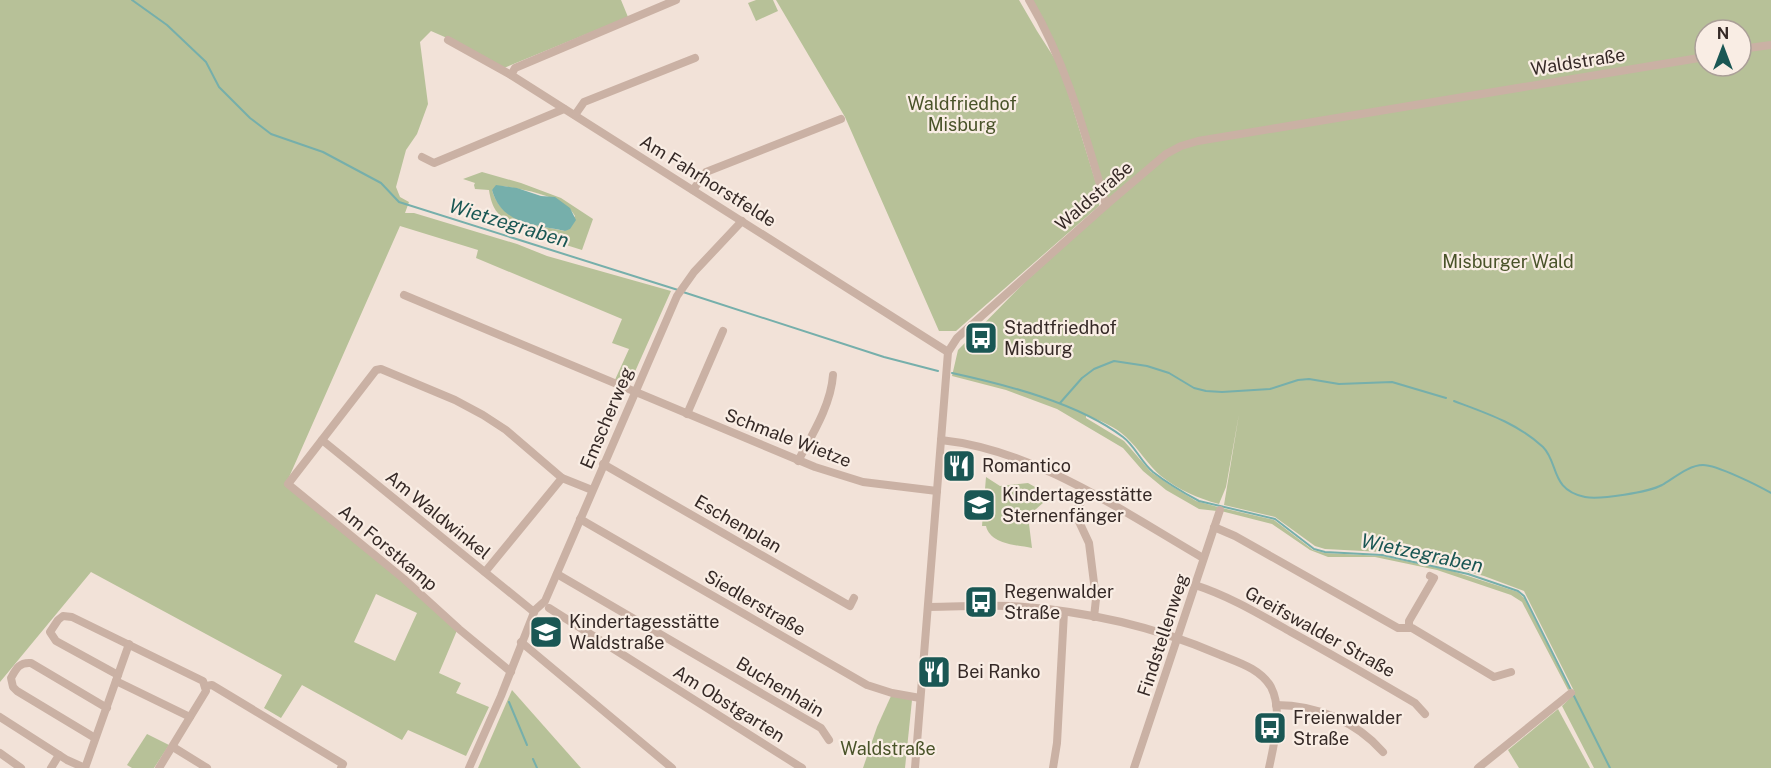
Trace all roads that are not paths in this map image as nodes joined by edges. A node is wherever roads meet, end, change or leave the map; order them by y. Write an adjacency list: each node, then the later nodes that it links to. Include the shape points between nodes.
1 (676, 0): 8 (street, via 515,68)
2 (1029, 0): 14 (street, via 1062,65)
3 (448, 40): 8 (street, Am Fahrhorstfelde)
4 (1771, 45): 5 (street)
5 (1753, 48)
6 (695, 58): 10 (street, via 584,102)
7 (1693, 59): 14 (street, Waldstraße, via 1198,141 1166,154)
8 (511, 75): 9 (street, Am Fahrhorstfelde)
9 (564, 109): 10 (street, Am Fahrhorstfelde); 12 (street, via 434,163)
10 (575, 115): 13 (street, Am Fahrhorstfelde)
11 (840, 118): 13 (street, via 706,172)
12 (422, 157)
13 (693, 190): 15 (street, Am Fahrhorstfelde)
14 (1106, 205): 18 (street, Waldstraße, via 957,338)
15 (742, 221): 18 (street, Am Fahrhorstfelde); 20 (street, Emscherweg, via 683,286)
16 (404, 295): 20 (street, Schmale Wietze)
17 (723, 331): 21 (street)
18 (948, 352): 23 (street)
19 (833, 375): 24 (street, via 826,402)
20 (634, 393): 21 (street, Schmale Wietze); 25 (street, Emscherweg)
21 (687, 414): 24 (street, Schmale Wietze)
22 (322, 440): 26 (street, via 374,372 381,369 483,415); 34 (street, Am Waldwinkel); 48 (street, Am Forstkamp, via 288,484)
23 (941, 440): 28 (street); 29 (street, via 980,447 1051,472)
24 (798, 461): 28 (street, Schmale Wietze, via 863,482)
25 (603, 464): 27 (street, Emscherweg); 38 (street, Eschenplan, via 850,606)
26 (562, 478): 27 (street); 34 (street)
27 (592, 490): 31 (street, Emscherweg)
28 (937, 491): 39 (street)
29 (1087, 491): 33 (street); 43 (street, via 1075,513 1089,543 1096,599)
30 (1220, 510): 32 (street, Findstellenweg)
31 (580, 519): 35 (street, Emscherweg); 53 (street, Siedlerstraße, via 867,685)
32 (1214, 527): 33 (street, Findstellenweg); 44 (street, via 1398,628)
33 (1203, 558): 37 (street, Findstellenweg)
34 (485, 572): 41 (street, Am Waldwinkel)
35 (556, 574): 41 (street, Emscherweg, via 545,601); 60 (street, Buchenhain, via 821,728)
36 (1430, 576): 44 (street, via 1434,578 1408,621)
37 (1195, 585): 45 (street, Findstellenweg); 56 (street, Greifswalder Straße, via 1238,602 1415,703)
38 (855, 598)
39 (928, 607): 42 (street, via 1010,606); 53 (street)
40 (549, 608): 73 (street, Am Obstgarten)
41 (534, 612): 46 (street, Emscherweg)
42 (1064, 612): 43 (street); 75 (street)
43 (1094, 617): 45 (street)
44 (1409, 628): 49 (street, via 1494,677)
45 (1178, 638): 54 (street, via 1254,670 1269,685); 76 (street, Findstellenweg)
46 (521, 642): 48 (street); 72 (street)
47 (129, 644): 50 (street); 50 (street, via 67,616 51,629 56,641); 51 (street)
48 (511, 672): 71 (street)
49 (1511, 672)
50 (117, 678): 55 (street); 58 (street)
51 (206, 686): 58 (street); 70 (street, via 212,685 343,765)
52 (1572, 693): 78 (street)
53 (920, 698): 74 (street)
54 (1276, 705): 62 (street, via 1302,708 1344,721 1369,736); 77 (street)
55 (107, 708): 59 (street); 59 (street, via 31,663 18,665 11,678 17,691)
56 (1425, 714)
57 (0, 717): 64 (street)
58 (190, 717): 61 (street)
59 (96, 738): 67 (street)
60 (829, 740)
61 (173, 747): 68 (street); 69 (street)
62 (1383, 752)
63 (0, 753): 65 (street)
64 (59, 755): 66 (street); 67 (street)
65 (21, 768)
66 (51, 768)
67 (85, 768)
68 (159, 768)
69 (207, 768)
70 (341, 768)
71 (469, 768)
72 (672, 768)
73 (802, 768)
74 (915, 768)
75 (1053, 768)
76 (1134, 768)
77 (1269, 768)
78 (1478, 768)

